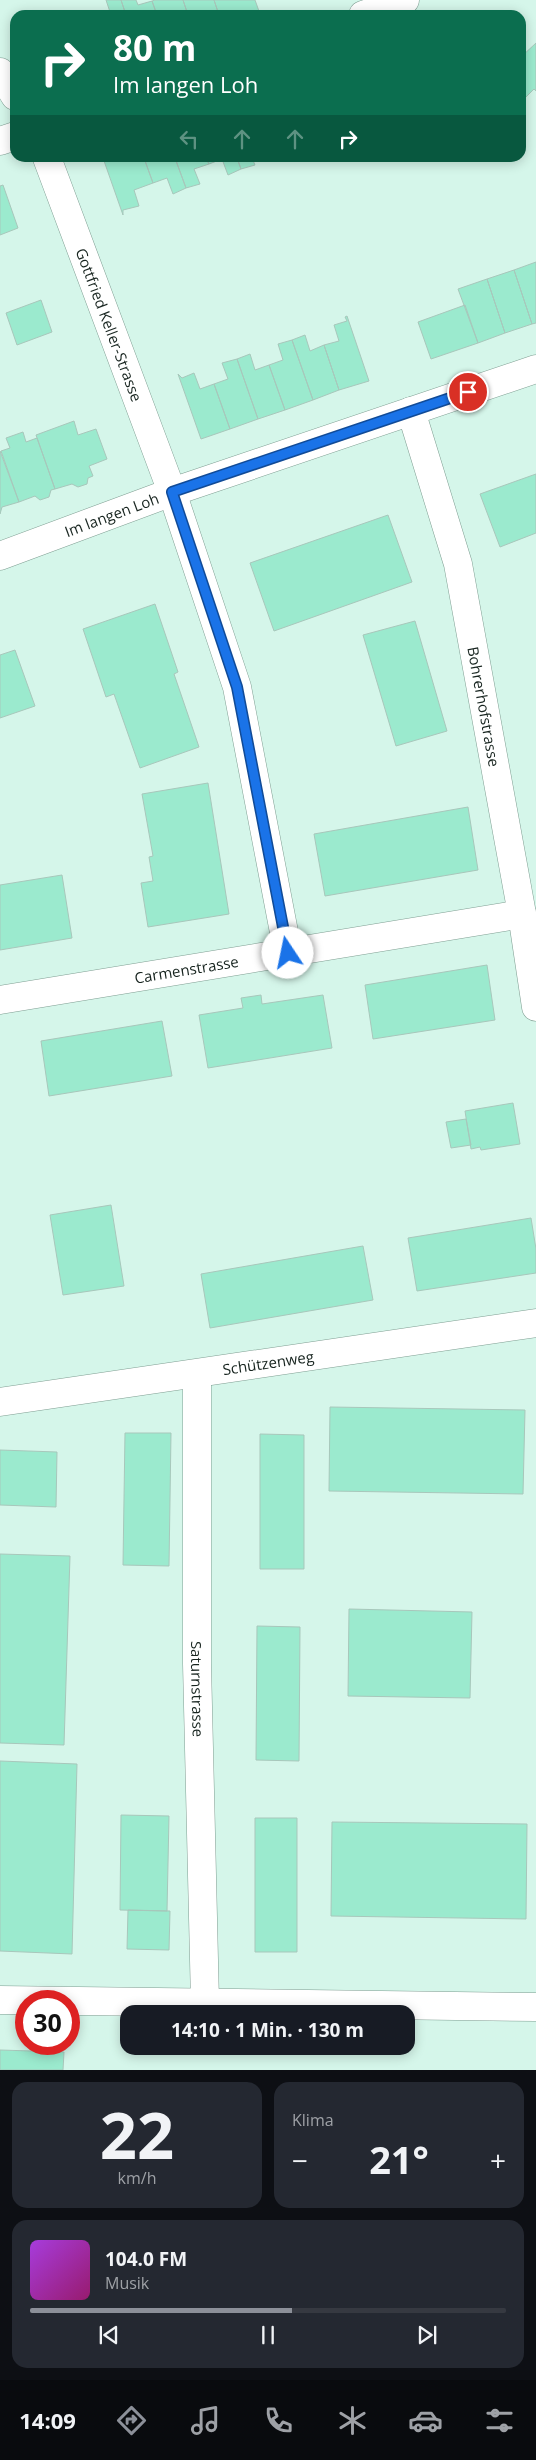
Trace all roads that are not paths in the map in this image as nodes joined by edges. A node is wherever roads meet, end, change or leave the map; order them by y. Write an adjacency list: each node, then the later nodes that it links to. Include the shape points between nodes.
1 (0, 72): 2 (street)
2 (10, 88)
3 (48, 162): 6 (street, Gottfried Keller-Strasse)
4 (536, 369): 5 (street, Im langen Loh)
5 (411, 411): 6 (street, Im langen Loh); 8 (street, Bohrerhofstrasse, via 458,564)
6 (172, 492): 7 (street, Im langen Loh); 9 (street, Gottfried Keller-Strasse, via 237,687)
7 (0, 556)
8 (522, 914): 9 (street, Carmenstrasse); 11 (street, Bohrerhofstrasse)
9 (288, 953): 10 (street, Carmenstrasse)
10 (0, 1000)
11 (536, 1007)
12 (536, 1323): 13 (street, Schützenweg)
13 (197, 1374): 14 (street, Schützenweg); 16 (street, Saturnstrasse, via 197,1664)
14 (0, 1402)
15 (0, 2000): 16 (street)
16 (205, 2002): 17 (street)
17 (536, 2007)

